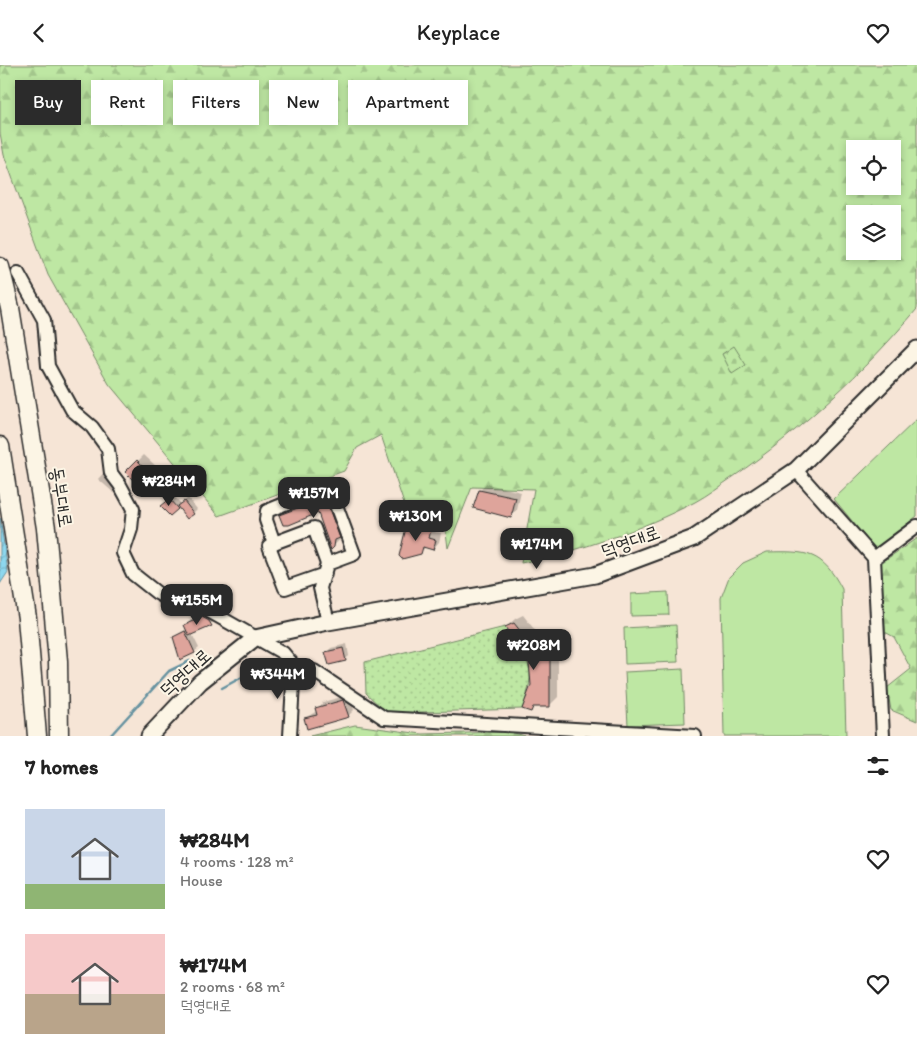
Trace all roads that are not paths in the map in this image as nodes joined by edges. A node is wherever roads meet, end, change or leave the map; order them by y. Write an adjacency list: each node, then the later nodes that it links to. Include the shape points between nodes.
1 (0, 267): 14 (highway, 동부대로, via 10,308 46,528 58,661)
2 (18, 273): 11 (street, via 44,321 48,366 72,410 92,427 108,449 111,473 134,509 123,553 132,574 179,605 200,606)
3 (917, 349): 5 (main road, 덕영대로)
4 (0, 446): 13 (highway, via 27,618)
5 (796, 470): 8 (street); 10 (main road, 덕영대로, via 694,538 595,575)
6 (917, 526): 8 (street)
7 (274, 543): 9 (street, via 314,528); 9 (street, via 269,547 286,588); 9 (street, via 266,520 267,511 329,485 354,554)
8 (874, 558): 18 (street)
9 (326, 569): 10 (street, via 320,588)
10 (328, 622): 11 (main road, 덕영대로)
11 (255, 638): 12 (street, via 283,653); 15 (main road, 덕영대로, via 200,682)
12 (294, 666): 16 (street); 17 (street, via 314,671 384,718)
13 (36, 736)
14 (59, 736)
15 (149, 736)
16 (290, 736)
17 (695, 736)
18 (883, 736)

